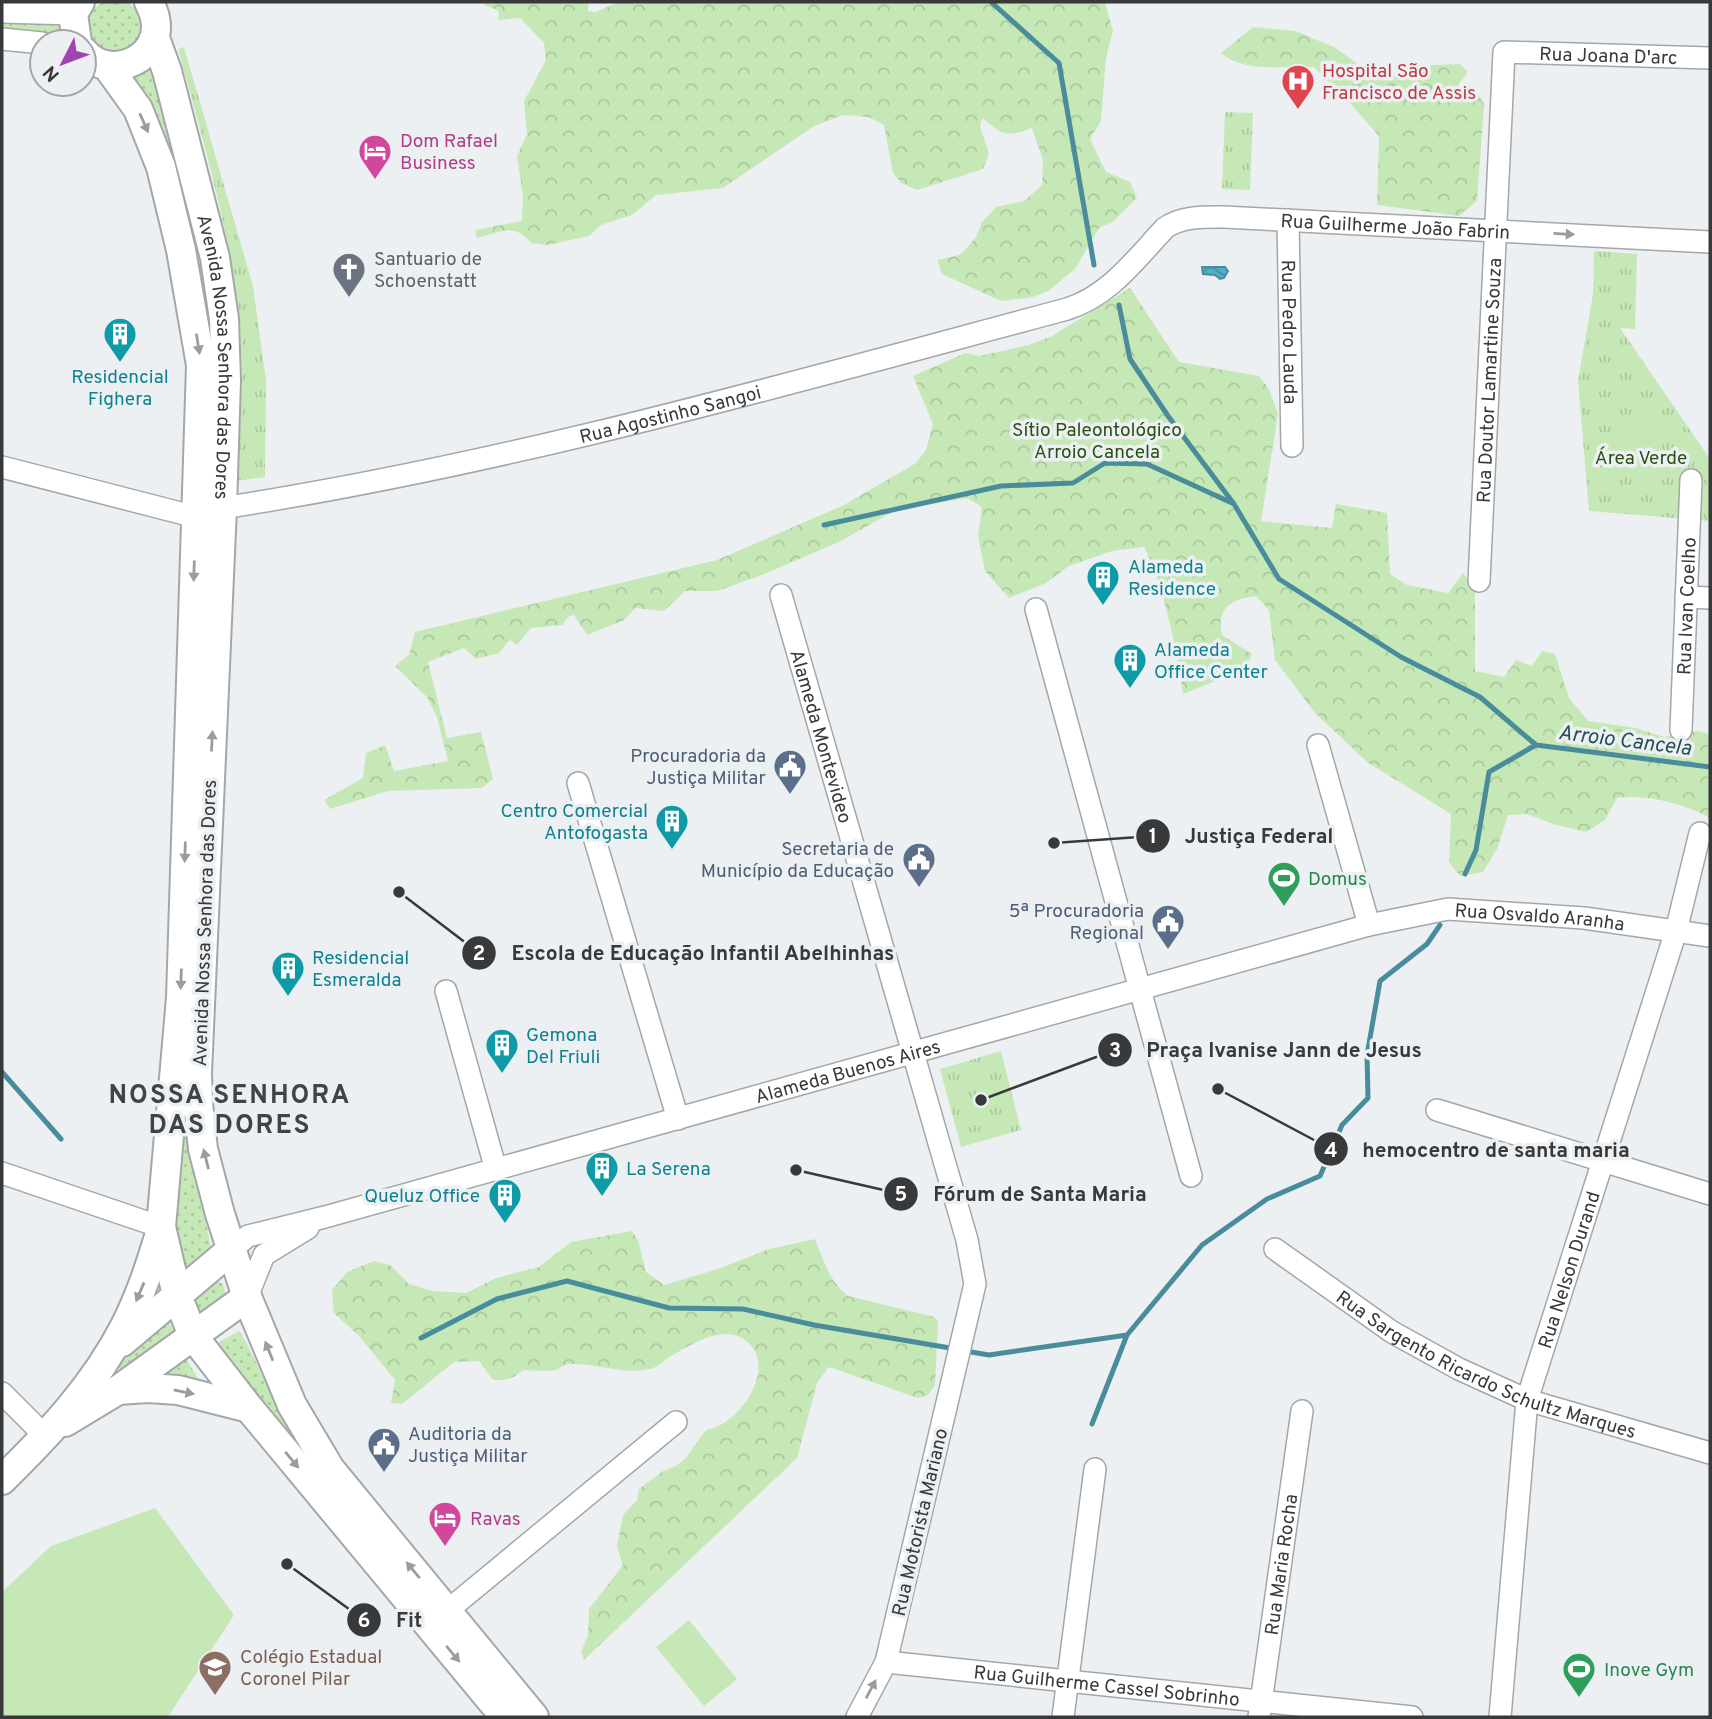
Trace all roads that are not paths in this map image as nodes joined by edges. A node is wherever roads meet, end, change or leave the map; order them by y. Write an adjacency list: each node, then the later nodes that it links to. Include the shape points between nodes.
1 (149, 2): 5 (main road, Avenida Nossa Senhora das Dores, via 156,19)
2 (75, 7): 3 (street); 4 (main road)
3 (2, 12)
4 (81, 28)
5 (155, 38): 9 (main road, via 148,51 122,66); 19 (main road, Avenida Nossa Senhora das Dores, via 212,247 224,319)
6 (2, 39): 7 (street)
7 (28, 42)
8 (1504, 52): 10 (street, Rua Joana D'arc); 13 (street, Rua Doutor Lamartine Souza)
9 (98, 58)
10 (1710, 58)
11 (98, 65): 20 (main road, Avenida Nossa Senhora das Dores, one-way to 20, via 138,109 167,186 181,250 201,365)
12 (1288, 220): 13 (street, Rua Guilherme João Fabrin); 15 (street, Rua Guilherme João Fabrin, via 1200,217 1171,223); 16 (street, Rua Pedro Lauda)
13 (1496, 231): 14 (street, Rua Guilherme João Fabrin, one-way to 14); 21 (street, Rua Doutor Lamartine Souza)
14 (1710, 242)
15 (1108, 288): 19 (street, Rua Agostinho Sangoi, via 1067,309 541,447 372,483)
16 (1292, 446)
17 (2, 467): 20 (street)
18 (1690, 480): 23 (street, Rua Ivan Coelho)
19 (222, 508): 46 (main road, Avenida Nossa Senhora das Dores, one-way to 19, via 203,1149 197,1073)
20 (196, 517): 44 (main road, Avenida Nossa Senhora das Dores, one-way to 44, via 181,998)
21 (1479, 581)
22 (781, 595): 35 (street, Alameda Montevideo)
23 (1686, 597): 24 (street); 26 (street, Rua Ivan Coelho)
24 (1710, 598)
25 (1036, 609): 33 (street)
26 (1681, 730)
27 (1318, 745): 30 (street)
28 (578, 783): 37 (street)
29 (1700, 833): 31 (street, Rua Nelson Durand)
30 (1369, 925): 31 (street, Rua Osvaldo Aranha, via 1448,909 1584,918); 33 (street, Alameda Buenos Aires)
31 (1676, 931): 32 (street, Rua Osvaldo Aranha); 38 (street, Rua Nelson Durand)
32 (1710, 936)
33 (1140, 990): 35 (street, Alameda Buenos Aires); 41 (street)
34 (446, 991): 39 (street)
35 (913, 1053): 37 (street, Alameda Buenos Aires); 49 (street, Alameda Montevideo, via 974,1268)
36 (1437, 1110): 38 (street)
37 (678, 1119): 39 (street, Alameda Buenos Aires)
38 (1602, 1162): 42 (street); 54 (street, Rua Nelson Durand)
39 (496, 1170): 43 (street, Alameda Buenos Aires)
40 (2, 1173): 44 (street)
41 (1191, 1176)
42 (1710, 1194)
43 (325, 1217): 46 (street, Alameda Buenos Aires, via 248,1236); 48 (street, Alameda Buenos Aires, via 264,1255)
44 (161, 1227): 47 (main road, Avenida Nossa Senhora das Dores); 51 (main road, one-way to 51, via 148,1273)
45 (1275, 1249): 54 (street, Rua Sargento Ricardo Schultz Marques, via 1392,1332)
46 (231, 1250): 47 (main road); 48 (main road, Avenida Nossa Senhora das Dores)
47 (177, 1295): 50 (main road, Avenida Nossa Senhora das Dores); 51 (main road)
48 (247, 1297): 50 (main road); 62 (main road, Avenida Nossa Senhora das Dores, one-way to 48, via 330,1469 292,1405)
49 (966, 1321): 63 (street, Rua Motorista Mariano)
50 (193, 1336): 52 (main road); 55 (main road, Avenida Nossa Senhora das Dores)
51 (112, 1350): 58 (main road)
52 (118, 1390): 55 (main road, one-way to 55, via 178,1390); 58 (main road)
53 (2, 1392): 58 (street)
54 (1527, 1400): 59 (street, Rua Sargento Ricardo Schultz Marques); 71 (street, Rua Nelson Durand)
55 (249, 1408): 66 (main road, Avenida Nossa Senhora das Dores, one-way to 66)
56 (1302, 1411): 65 (street, Rua Maria Rocha)
57 (676, 1422): 62 (street)
58 (50, 1433): 61 (main road)
59 (1710, 1453)
60 (1096, 1469): 64 (street)
61 (2, 1480)
62 (447, 1611): 67 (main road, Avenida Nossa Senhora das Dores)
63 (886, 1662): 64 (street, Rua Guilherme Cassel Sobrinho); 68 (street, Rua Motorista Mariano, one-way to 63)
64 (1068, 1681): 65 (street, Rua Guilherme Cassel Sobrinho); 69 (street)
65 (1260, 1709): 70 (street, Rua Guilherme Cassel Sobrinho)
66 (505, 1717)
67 (534, 1717)
68 (857, 1717)
69 (1063, 1717)
70 (1412, 1717)
71 (1500, 1717)

